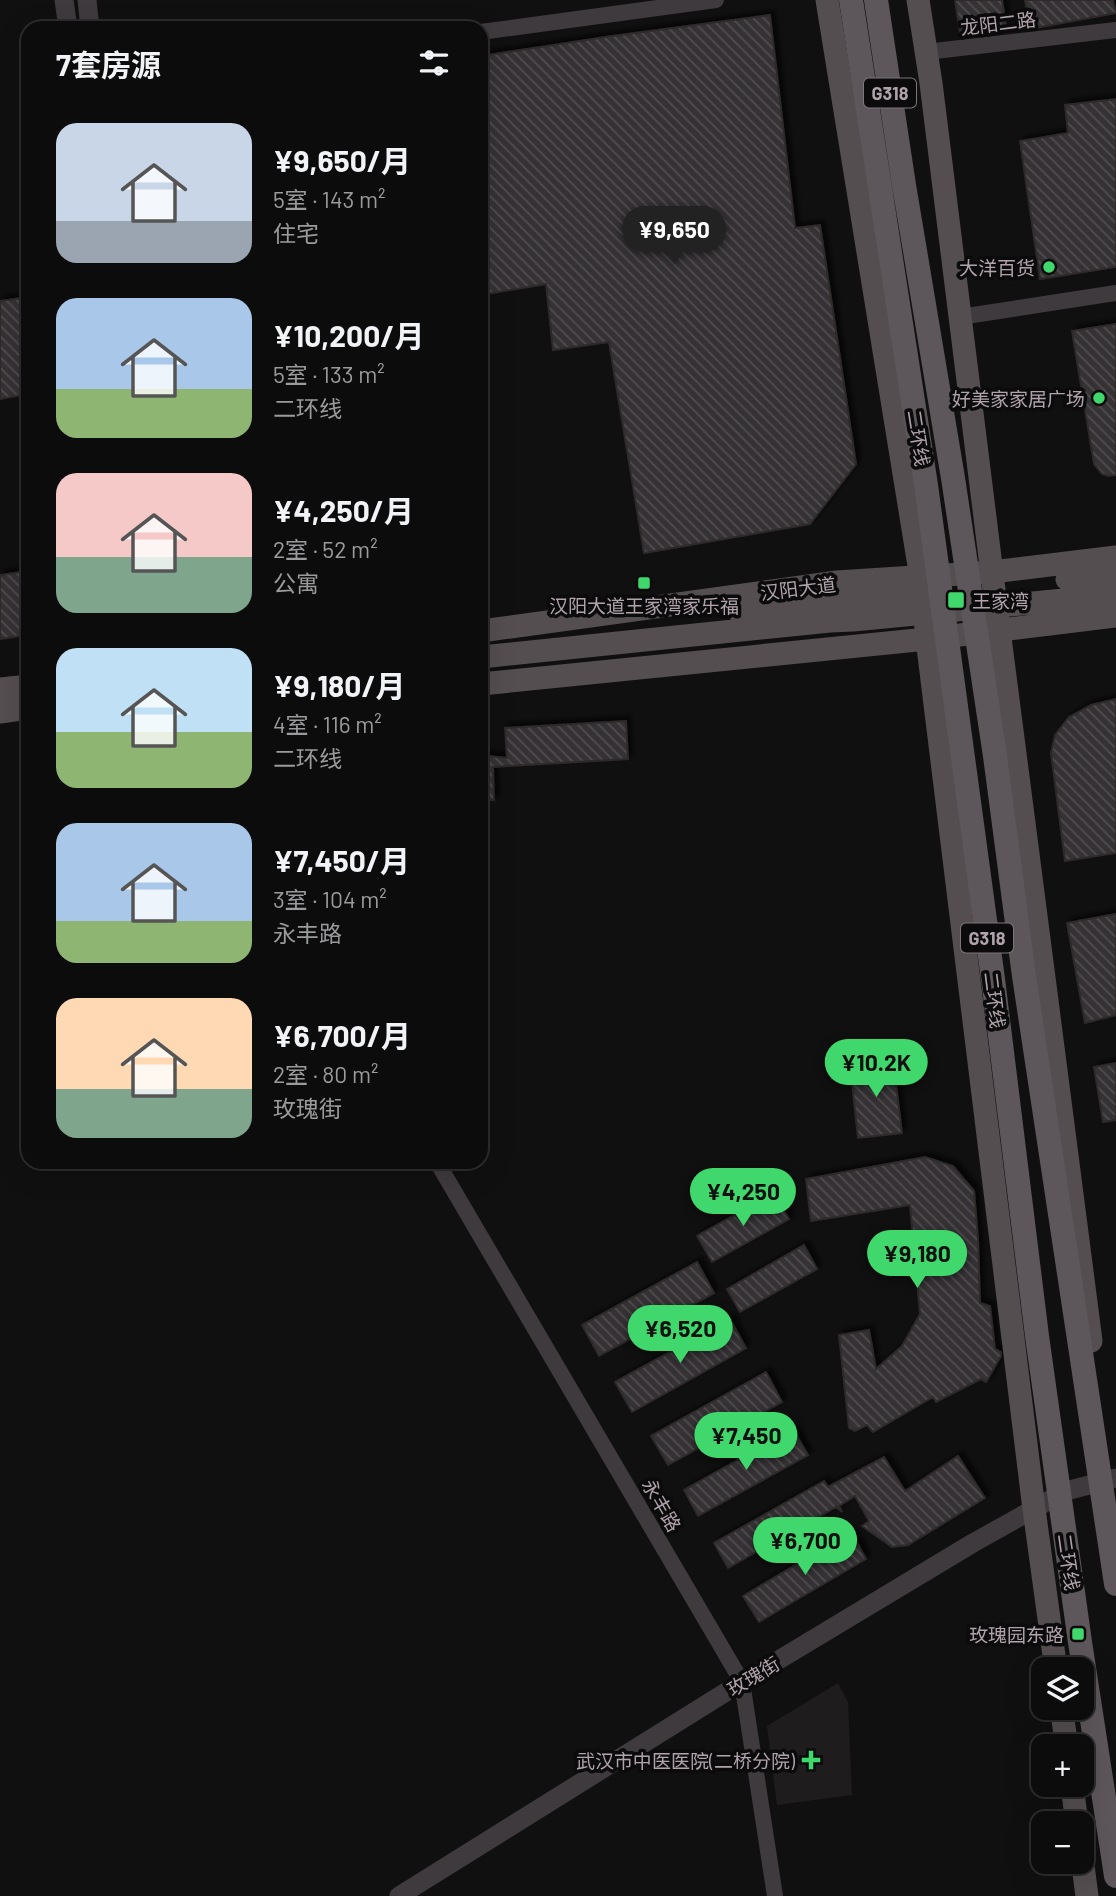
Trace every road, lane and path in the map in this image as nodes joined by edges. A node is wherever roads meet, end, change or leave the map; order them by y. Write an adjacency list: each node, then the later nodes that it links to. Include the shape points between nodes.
1 (64, 0): 8 (street)
2 (86, 0): 9 (street)
3 (716, 0): 11 (street)
4 (827, 0): 18 (main road)
5 (851, 0): 39 (highway, 二环线 / G318, via 926,485 1039,1350)
6 (876, 0): 35 (highway, 二环线 / G318, via 953,478)
7 (918, 0): 12 (main road)
8 (67, 21)
9 (89, 21)
10 (1116, 30): 12 (street, 龙阳二路)
11 (488, 31)
12 (926, 52): 14 (main road)
13 (1116, 293): 14 (street)
14 (960, 317): 16 (main road)
15 (1116, 557): 16 (main road, 汉阳大道)
16 (992, 572): 18 (main road, 汉阳大道); 22 (main road)
17 (1116, 574): 23 (main road, 汉阳大道)
18 (921, 578): 21 (main road, 汉阳大道, via 837,582); 24 (main road)
19 (1116, 595): 25 (main road, 汉阳大道)
20 (1116, 616): 22 (main road)
21 (488, 630)
22 (999, 630): 24 (main road); 32 (main road)
23 (488, 635)
24 (927, 639): 26 (main road); 33 (main road)
25 (488, 656)
26 (488, 683)
27 (21, 687): 28 (main road)
28 (0, 690)
29 (21, 709): 30 (main road)
30 (0, 712)
31 (441, 1169): 37 (street, 永丰路)
32 (1112, 1479): 33 (street, 玫瑰街, via 1066,1491); 34 (main road)
33 (1034, 1509): 36 (main road); 37 (street, 玫瑰街)
34 (1116, 1524)
35 (1116, 1584)
36 (1054, 1657)
37 (742, 1682): 40 (street, 玫瑰街); 41 (street, 永丰路)
38 (1084, 1874): 42 (main road)
39 (1116, 1876)
40 (399, 1896)
41 (775, 1896)
42 (1087, 1896)

